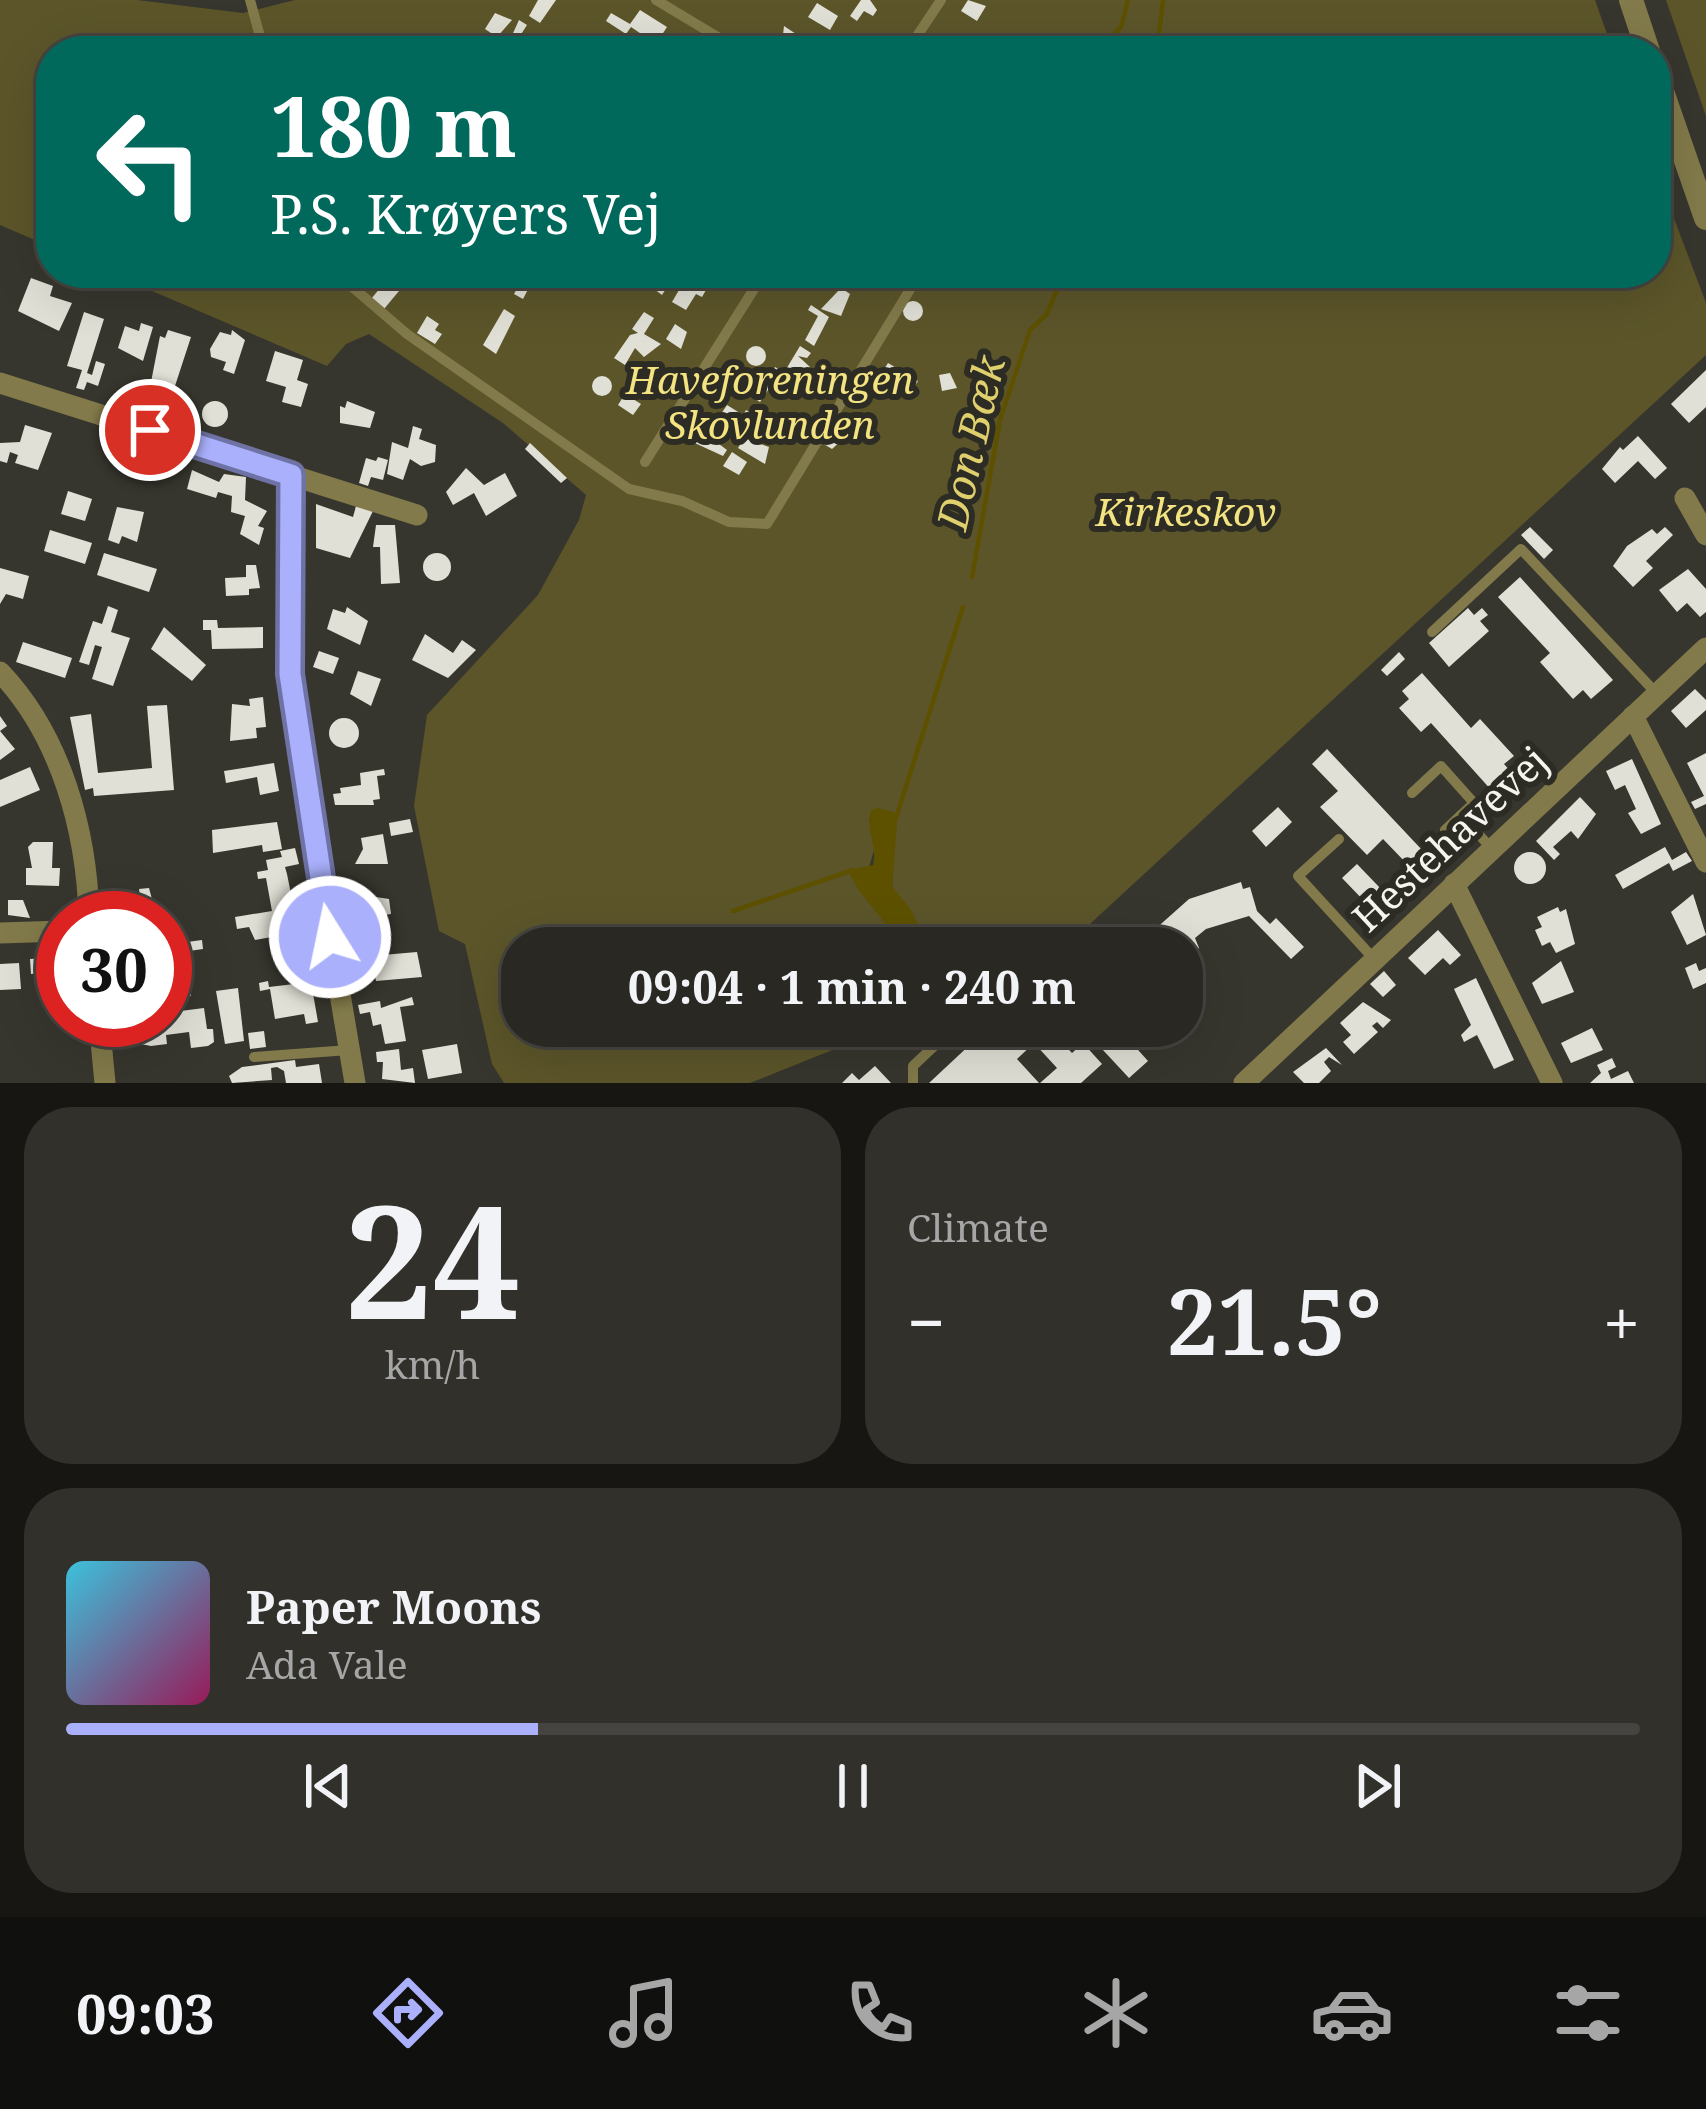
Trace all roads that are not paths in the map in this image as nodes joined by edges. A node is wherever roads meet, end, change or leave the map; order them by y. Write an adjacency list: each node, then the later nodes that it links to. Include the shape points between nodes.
1 (250, 0): 5 (lane)
2 (656, 0): 6 (lane)
3 (941, 0): 7 (lane)
4 (1631, 0): 8 (street)
5 (260, 36)
6 (716, 36)
7 (917, 36)
8 (1643, 36)
9 (1671, 117): 10 (street)
10 (1706, 218)
11 (353, 288): 13 (lane, via 629,489 729,522 767,524)
12 (755, 288): 15 (lane)
13 (911, 288)
14 (0, 383): 16 (street)
15 (645, 462)
16 (291, 475): 18 (street); 38 (street, via 290,674)
17 (1685, 498): 19 (street)
18 (417, 515)
19 (1706, 535)
20 (1432, 632): 23 (lane, via 1521,549)
21 (1706, 648): 23 (street, Hestehavevej)
22 (0, 672): 32 (street, via 36,711 83,834)
23 (1657, 694): 24 (street, Hestehavevej)
24 (1634, 716): 29 (street, Hestehavevej); 30 (street)
25 (1412, 793): 26 (lane, via 1441,766 1474,803)
26 (1461, 815): 27 (lane); 29 (lane)
27 (1445, 830)
28 (1339, 839): 35 (lane, via 1298,876)
29 (1492, 849): 31 (street, Hestehavevej)
30 (1706, 862)
31 (1454, 884): 35 (street, Hestehavevej); 44 (street)
32 (87, 891)
33 (36, 932): 34 (street)
34 (0, 933)
35 (1374, 959): 43 (street, Hestehavevej)
36 (102, 1047): 40 (street)
37 (934, 1047): 42 (lane, via 914,1066)
38 (349, 1050): 39 (lane); 41 (street)
39 (254, 1057)
40 (105, 1083)
41 (355, 1083)
42 (914, 1083)
43 (1244, 1083)
44 (1552, 1083)

